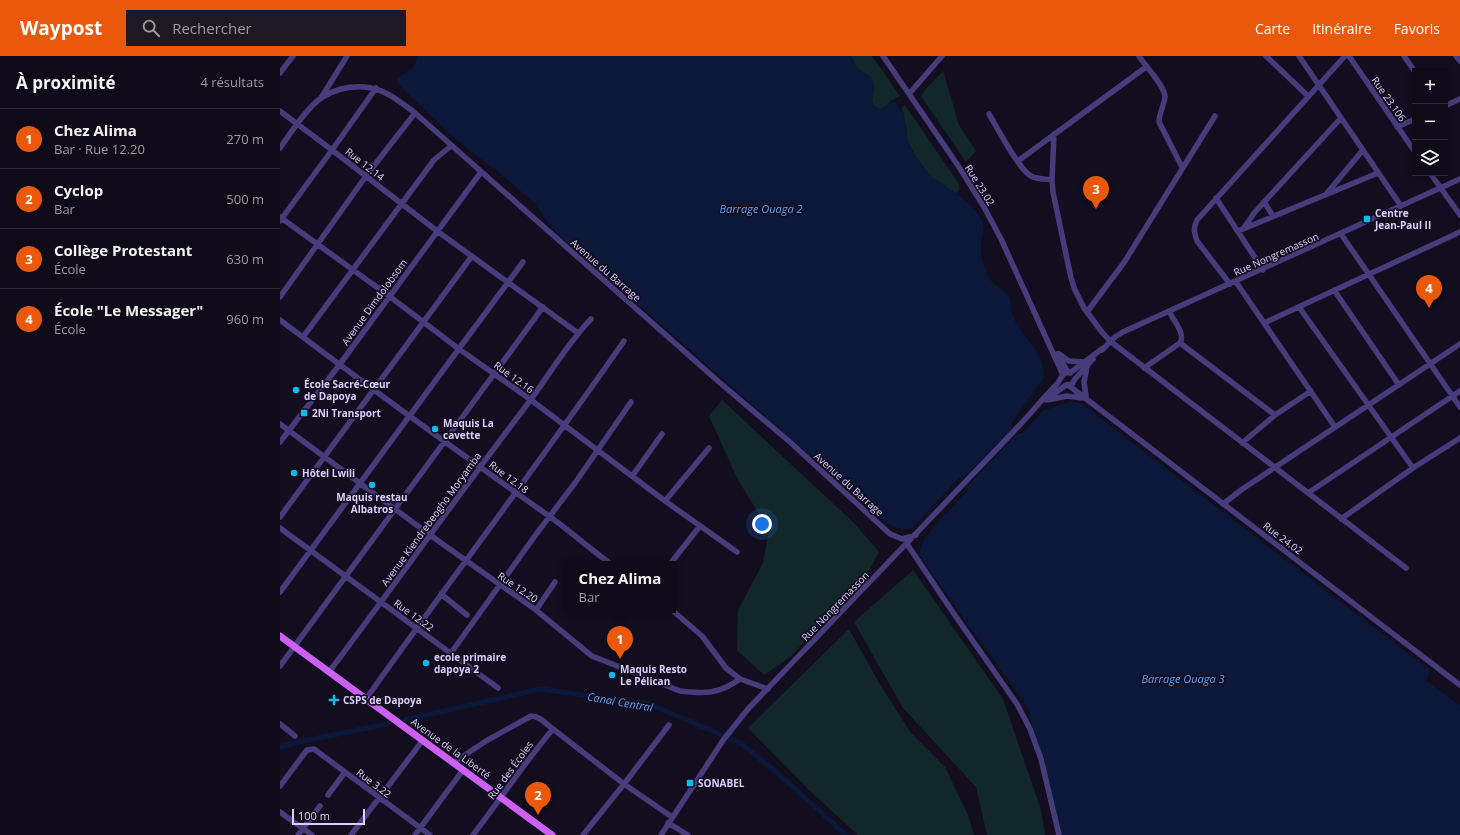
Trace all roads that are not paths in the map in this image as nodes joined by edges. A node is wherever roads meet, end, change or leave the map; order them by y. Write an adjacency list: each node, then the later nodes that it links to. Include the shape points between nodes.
1 (293, 56): 15 (street)
2 (347, 56): 20 (street)
3 (882, 56): 18 (street, Rue 23.02)
4 (1139, 56): 13 (street)
5 (1266, 56): 19 (street)
6 (1299, 56): 16 (street)
7 (1345, 56): 16 (street)
8 (1349, 56): 30 (street, Rue 23.106)
9 (1404, 56): 14 (street)
10 (1456, 56): 12 (street)
11 (939, 57): 18 (street)
12 (1460, 61)
13 (1146, 67): 31 (street); 38 (street, via 1163,90 1164,100 1159,122)
14 (1412, 68)
15 (280, 73)
16 (1318, 85): 19 (street); 27 (street)
17 (376, 88): 20 (street, Avenue du Barrage, via 348,88); 24 (street, Avenue du Barrage, via 397,99); 35 (street)
18 (909, 94): 78 (street, Rue 23.02, via 984,207)
19 (1308, 96): 47 (street)
20 (321, 98): 29 (street, Avenue du Barrage)
21 (1460, 99): 22 (street)
22 (1448, 105)
23 (280, 111): 29 (street, Rue 12.14)
24 (414, 113): 32 (street, Avenue du Barrage); 41 (street)
25 (990, 114): 37 (street)
26 (1215, 116): 38 (street)
27 (1341, 118): 36 (street); 48 (street)
28 (1412, 120): 30 (street)
29 (297, 124): 33 (street, Avenue du Barrage); 35 (street, Rue 12.14)
30 (1397, 127): 34 (street, Rue 23.106)
31 (1054, 134): 37 (street); 44 (street)
32 (451, 146): 39 (street, Avenue du Barrage); 49 (street, via 434,160)
33 (280, 148)
34 (1412, 148)
35 (332, 150): 41 (street, Rue 12.14); 53 (street)
36 (1363, 150): 40 (street); 46 (street)
37 (1018, 161): 44 (street, via 1030,175)
38 (1182, 167): 72 (street, via 1125,261)
39 (481, 172): 55 (street, Avenue Dimdolobsom); 136 (street, Avenue du Barrage, via 790,442 890,534 902,539)
40 (1378, 173): 46 (street); 50 (street)
41 (366, 176): 49 (street, Rue 12.14); 58 (street)
42 (1432, 176): 45 (street)
43 (1460, 179): 45 (street, Rue Nongremasson)
44 (1052, 180): 72 (street, via 1071,278 1079,300)
45 (1440, 188): 50 (street, Rue Nongremasson); 51 (street)
46 (1325, 195): 52 (street)
47 (1216, 198): 54 (street); 65 (street, via 1197,220 1194,233)
48 (1264, 202): 52 (street); 54 (street)
49 (401, 203): 55 (street, Rue 12.14); 61 (street)
50 (1401, 206): 57 (street, Rue Nongremasson)
51 (1460, 215)
52 (1273, 216): 54 (street)
53 (281, 219): 58 (street, Rue 12.16)
54 (1240, 230): 62 (street)
55 (437, 231): 59 (street, Rue 12.14); 68 (street, Avenue Dimdolobsom)
56 (1460, 232): 63 (street)
57 (1341, 234): 62 (street, Rue Nongremasson); 63 (street)
58 (317, 245): 61 (street, Rue 12.16); 67 (street)
59 (472, 256): 64 (street, Rue 12.14); 75 (street)
60 (523, 262): 64 (street)
61 (353, 270): 68 (street, Rue 12.16); 79 (street)
62 (1263, 270): 65 (street, Rue Nongremasson)
63 (1368, 274): 66 (street); 88 (street)
64 (508, 283): 69 (street, Rue 12.14); 84 (street)
65 (1233, 283): 71 (street, Rue Nongremasson); 76 (street)
66 (1334, 290): 70 (street); 94 (street)
67 (280, 296)
68 (389, 296): 75 (street, Rue 12.16); 87 (street, Avenue Dimdolobsom)
69 (543, 307): 77 (street, Rue 12.14); 90 (street)
70 (1299, 307): 76 (street); 104 (street)
71 (1169, 311): 81 (street, Rue Nongremasson, via 1123,332); 82 (street, via 1182,334)
72 (1087, 312): 81 (street)
73 (591, 319): 77 (street, Avenue Kiendrebeogho Moryamba)
74 (280, 320): 79 (street, Rue 12.18)
75 (423, 322): 84 (street, Rue 12.16); 95 (street)
76 (1264, 323): 96 (street)
77 (578, 333): 100 (street, Avenue Kiendrebeogho Moryamba)
78 (1045, 333): 85 (street, Rue 23.02); 91 (street, Rue 23.02)
79 (303, 337): 87 (street, Rue 12.18)
80 (624, 341): 109 (street)
81 (1110, 341): 86 (street, Rue Nongremasson); 89 (street)
82 (1180, 343): 89 (street); 106 (street)
83 (1460, 344): 88 (street)
84 (459, 349): 90 (street, Rue 12.16); 107 (street)
85 (1055, 350): 86 (street, via 1069,361); 91 (street, Rue 23.02)
86 (1086, 363): 91 (street, Rue Nongremasson); 92 (street, Rue Nongremasson); 99 (street)
87 (340, 364): 95 (street, Rue 12.18); 111 (street, Avenue Dimdolobsom)
88 (1430, 364): 94 (street); 98 (street)
89 (1144, 368): 117 (street)
90 (494, 374): 100 (street, Rue 12.16); 115 (street)
91 (1066, 375): 92 (street, via 1073,375); 93 (street, via 1063,382); 103 (street, Rue Nongremasson)
92 (1074, 380): 93 (street, via 1072,384); 99 (street, Rue 24.02)
93 (1067, 385): 99 (street, Rue 24.02); 101 (street, Rue Nongremasson)
94 (1399, 385): 104 (street)
95 (374, 389): 107 (street, Rue 12.18); 120 (street)
96 (1311, 391): 106 (street); 110 (street)
97 (1460, 391): 98 (street)
98 (1452, 396): 105 (street); 113 (street)
99 (1085, 397): 101 (street, via 1068,396); 129 (street, Rue 24.02)
100 (530, 400): 109 (street, Rue 12.16); 121 (street, Avenue Kiendrebeogho Moryamba)
101 (1047, 400): 103 (street, Rue Nongremasson)
102 (630, 402): 119 (street)
103 (1039, 404): 136 (street, Rue Nongremasson)
104 (1368, 405): 110 (street); 113 (street)
105 (1460, 407)
106 (1275, 415): 117 (street)
107 (410, 416): 115 (street, Rue 12.18); 125 (street)
108 (280, 424): 111 (street, Rue 12.20)
109 (565, 426): 119 (street, Rue 12.16); 126 (street)
110 (1336, 427): 122 (street)
111 (289, 431): 116 (street, Avenue Dimdolobsom); 120 (street, Rue 12.20)
112 (662, 434): 124 (street)
113 (1391, 438): 123 (street); 127 (street)
114 (1460, 438): 123 (street)
115 (444, 441): 121 (street, Rue 12.18); 130 (street)
116 (280, 442)
117 (1242, 443): 122 (street)
118 (709, 448): 128 (street)
119 (598, 450): 124 (street, Rue 12.16); 132 (street)
120 (324, 457): 125 (street, Rue 12.20); 131 (street)
121 (480, 466): 126 (street, Rue 12.18); 137 (street, Avenue Kiendrebeogho Moryamba)
122 (1274, 468): 127 (street); 129 (street)
123 (1413, 468): 133 (street)
124 (633, 476): 128 (street, Rue 12.16)
125 (359, 482): 130 (street, Rue 12.20); 139 (street)
126 (515, 493): 132 (street, Rue 12.18); 141 (street)
127 (1308, 493): 133 (street)
128 (666, 501): 134 (street, Rue 12.16)
129 (1223, 504): 161 (street, Rue 24.02)
130 (395, 509): 137 (street, Rue 12.20); 145 (street)
131 (280, 517)
132 (550, 517): 142 (street, Rue 12.18); 147 (street)
133 (1342, 519): 144 (street)
134 (700, 526): 140 (street, Rue 12.16); 143 (street)
135 (280, 528): 139 (street, Rue 12.22)
136 (916, 534): 138 (street, Rue Nongremasson)
137 (430, 535): 141 (street, Rue 12.20); 150 (street, Avenue Kiendrebeogho Moryamba)
138 (907, 544): 163 (street, Rue Nongremasson); 193 (street, via 1017,704 1041,759)
139 (310, 550): 145 (street, Rue 12.22); 148 (street)
140 (737, 552)
141 (466, 560): 147 (street, Rue 12.20); 149 (street)
142 (607, 561)
143 (672, 561)
144 (1406, 568)
145 (346, 576): 150 (street, Rue 12.22); 156 (street)
146 (555, 582): 151 (street)
147 (499, 585): 151 (street, Rue 12.20); 157 (street)
148 (280, 592)
149 (441, 594): 153 (street); 154 (street)
150 (381, 602): 154 (street, Rue 12.22); 159 (street, Avenue Kiendrebeogho Moryamba)
151 (536, 610): 160 (street, Rue 12.20, via 592,656 680,691 712,693)
152 (675, 613): 160 (street, via 702,636 726,668)
153 (467, 615)
154 (416, 628): 157 (street, Rue 12.22); 164 (street)
155 (280, 636): 156 (main road, Avenue de la Liberté)
156 (294, 646): 158 (street); 159 (main road, Avenue de la Liberté)
157 (450, 654): 162 (street, Rue 12.22)
158 (280, 666)
159 (330, 672): 164 (main road, Avenue de la Liberté)
160 (740, 679): 163 (street)
161 (1460, 685)
162 (498, 688)
163 (768, 689): 180 (street, Rue Nongremasson, via 732,728)
164 (366, 699): 169 (main road, Avenue de la Liberté)
165 (280, 724): 168 (street)
166 (669, 725): 173 (street)
167 (553, 729): 170 (street, via 539,718 531,716); 173 (street); 177 (street, Rue des Écoles)
168 (295, 736)
169 (423, 740): 170 (main road, Avenue de la Liberté); 176 (street)
170 (453, 763): 171 (main road, Avenue de la Liberté)
171 (463, 770): 177 (main road, Avenue de la Liberté); 182 (street)
172 (345, 772): 174 (street, Rue 3.22, via 314,749 306,750); 175 (street); 176 (street, Rue 3.22)
173 (624, 784): 180 (street); 190 (street)
174 (280, 786)
175 (328, 795)
176 (379, 798): 182 (street, Rue 3.22); 185 (street)
177 (501, 798): 188 (street, Rue des Écoles); 189 (main road, Avenue de la Liberté)
178 (320, 806): 181 (street)
179 (280, 812): 181 (street)
180 (670, 820): 191 (street, Rue Nongremasson); 192 (street)
181 (303, 828): 183 (street); 184 (street)
182 (420, 828): 186 (street); 187 (street, Rue 3.22)
183 (298, 835)
184 (312, 835)
185 (351, 835)
186 (415, 835)
187 (430, 835)
188 (473, 835)
189 (552, 835)
190 (583, 835)
191 (661, 835)
192 (688, 835)
193 (1059, 835)

